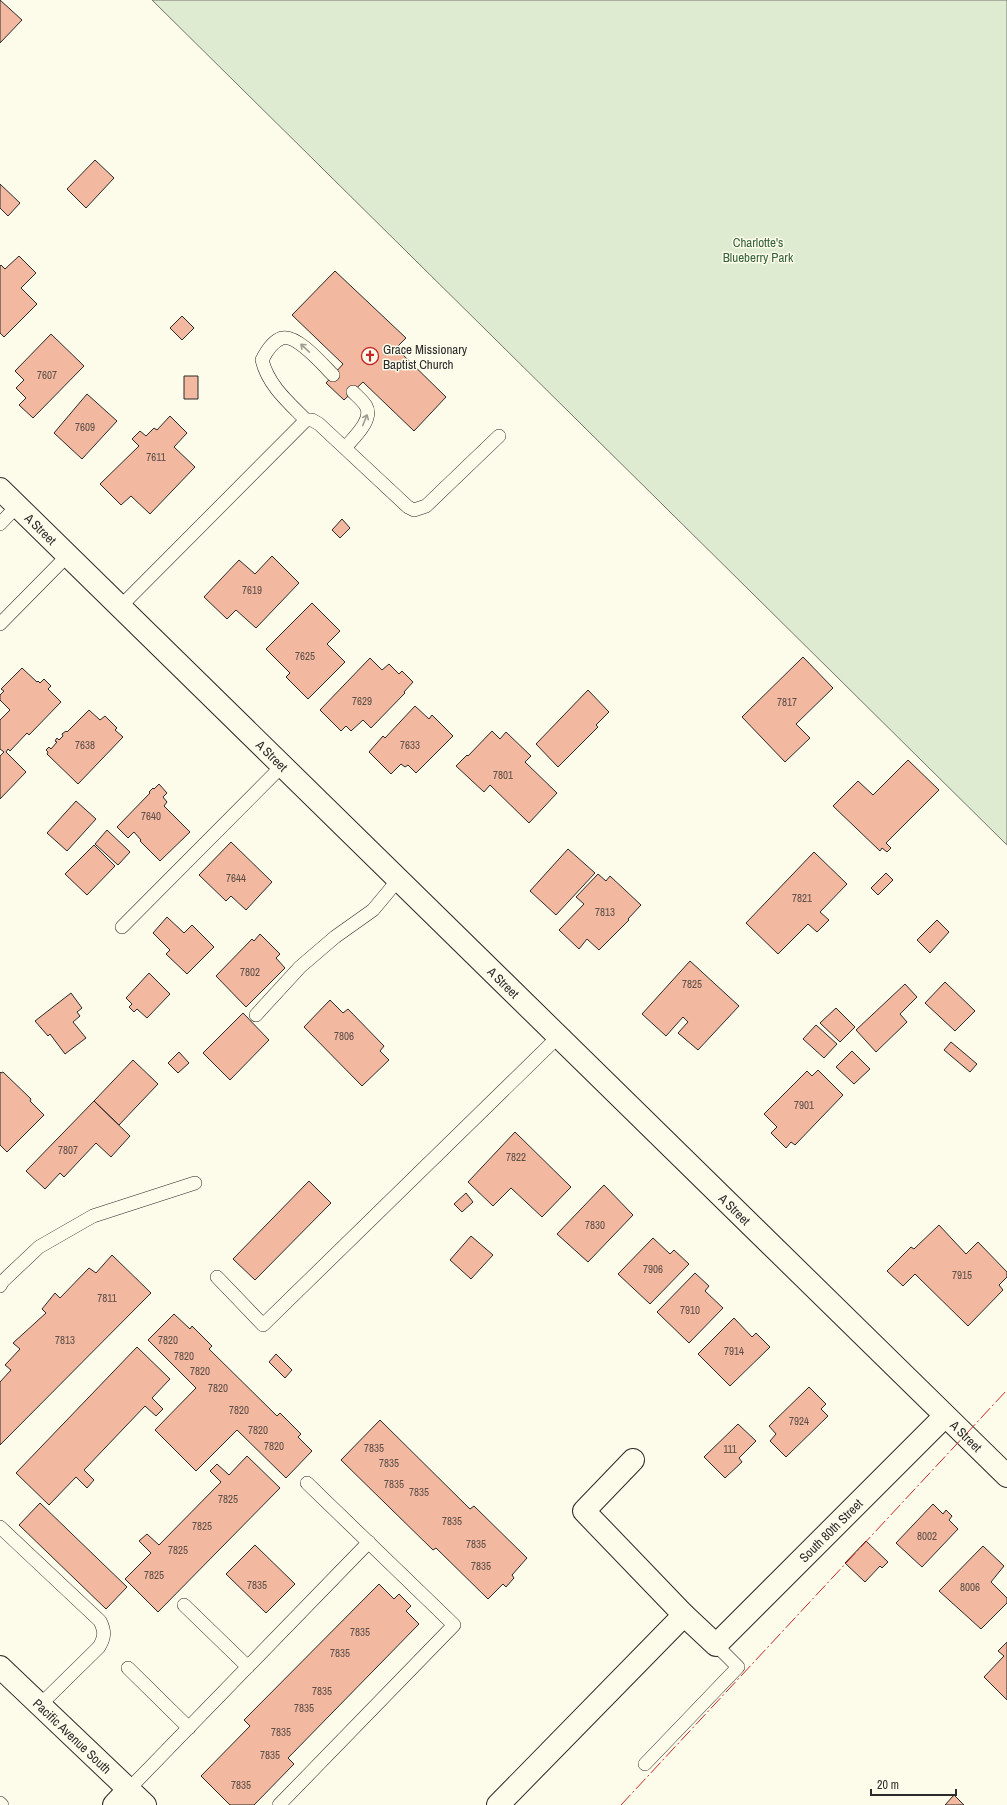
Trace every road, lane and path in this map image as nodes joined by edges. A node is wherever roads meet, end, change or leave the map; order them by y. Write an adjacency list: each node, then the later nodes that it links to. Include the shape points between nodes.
1 (334, 375): 3 (lane, one-way to 3, via 298,342 288,337 281,338 269,348 262,360 265,374 278,392)
2 (353, 392): 5 (lane, one-way to 2, via 364,425 368,414 366,406)
3 (306, 420): 5 (lane, via 320,424); 10 (lane)
4 (499, 436): 5 (lane, via 426,506 414,510)
5 (345, 448)
6 (0, 489): 7 (street, A Street)
7 (17, 506): 8 (lane); 9 (street, A Street)
8 (0, 524)
9 (68, 555): 10 (street, A Street); 11 (lane)
10 (120, 607): 12 (street, A Street)
11 (0, 624)
12 (282, 766): 13 (street, A Street); 14 (lane)
13 (398, 880): 15 (lane, via 373,910 335,937 300,967); 16 (street, A Street)
14 (122, 927)
15 (256, 1015)
16 (558, 1037): 18 (lane, via 263,1325); 20 (street, A Street)
17 (195, 1183): 19 (lane, via 93,1216 39,1247)
18 (217, 1277)
19 (0, 1286)
20 (945, 1416): 22 (street, A Street); 28 (street, South 80th Street)
21 (633, 1460): 27 (street, via 584,1511)
22 (1007, 1476)
23 (307, 1483): 25 (lane)
24 (0, 1527): 32 (lane, via 100,1621 104,1629 99,1647)
25 (369, 1542): 30 (lane); 38 (lane, via 454,1625)
26 (184, 1605): 30 (lane)
27 (684, 1615): 28 (street); 39 (street)
28 (716, 1645): 34 (lane, via 738,1666)
29 (0, 1667): 32 (street, Pacific Avenue South)
30 (248, 1667): 33 (lane)
31 (128, 1668): 33 (lane)
32 (40, 1705): 35 (street, Pacific Avenue South)
33 (189, 1728): 35 (lane)
34 (645, 1764)
35 (129, 1790): 36 (street); 37 (street, Pacific Avenue South)
36 (114, 1805)
37 (145, 1805)
38 (279, 1805)
39 (498, 1805)

